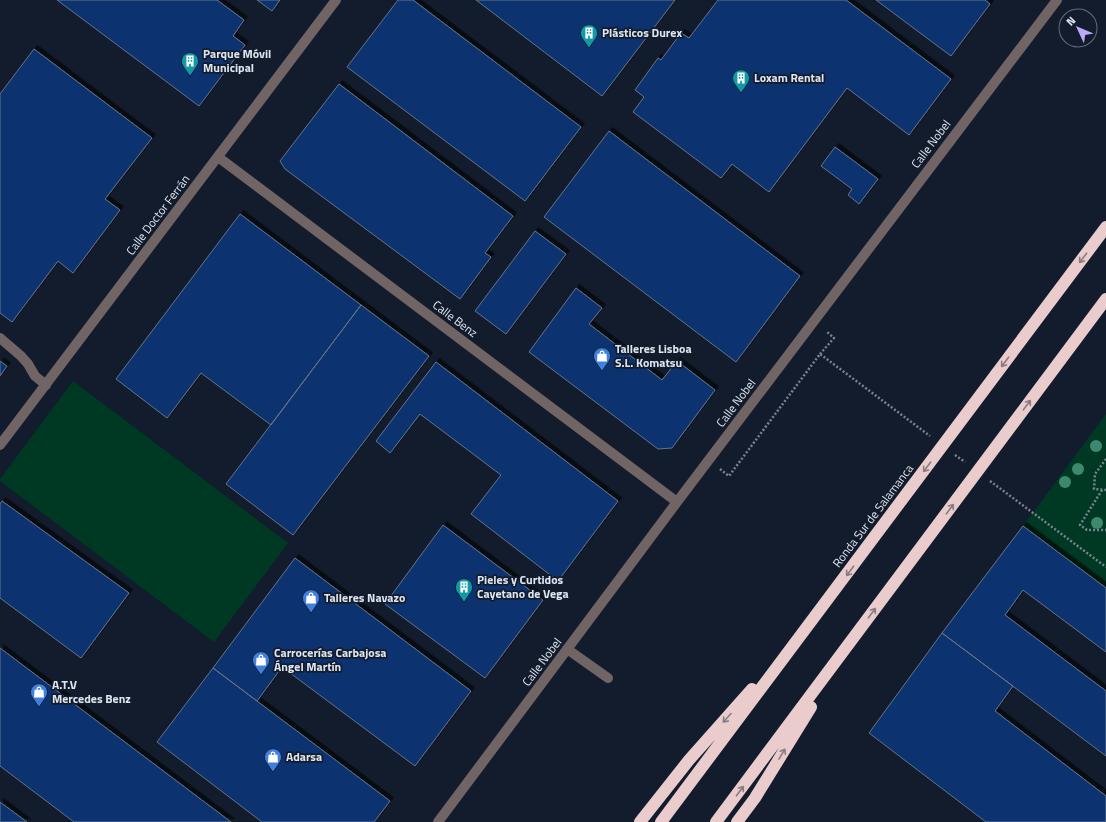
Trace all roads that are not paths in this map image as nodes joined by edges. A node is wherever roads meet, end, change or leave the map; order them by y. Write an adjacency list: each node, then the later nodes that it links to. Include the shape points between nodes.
1 (336, 0): 3 (street, Calle Doctor Ferrán)
2 (1056, 0): 9 (street, Calle Nobel)
3 (218, 157): 7 (street, Calle Doctor Ferrán); 9 (street, Calle Benz)
4 (1106, 227): 10 (highway, Ronda Sur de Salamanca, one-way to 10)
5 (1106, 299): 11 (highway, one-way to 5)
6 (0, 338): 7 (street, via 21,356 35,376)
7 (46, 385): 8 (street, Calle Doctor Ferrán)
8 (0, 445)
9 (677, 502): 12 (street, Calle Nobel)
10 (809, 626): 15 (highway, one-way to 15, via 689,760); 16 (highway, Ronda Sur de Salamanca)
11 (848, 644): 17 (highway, one-way to 11); 18 (highway, one-way to 11, via 755,798)
12 (567, 649): 13 (street); 14 (street, Calle Nobel)
13 (608, 678)
14 (438, 822)
15 (640, 822)
16 (661, 822)
17 (716, 822)
18 (737, 822)

